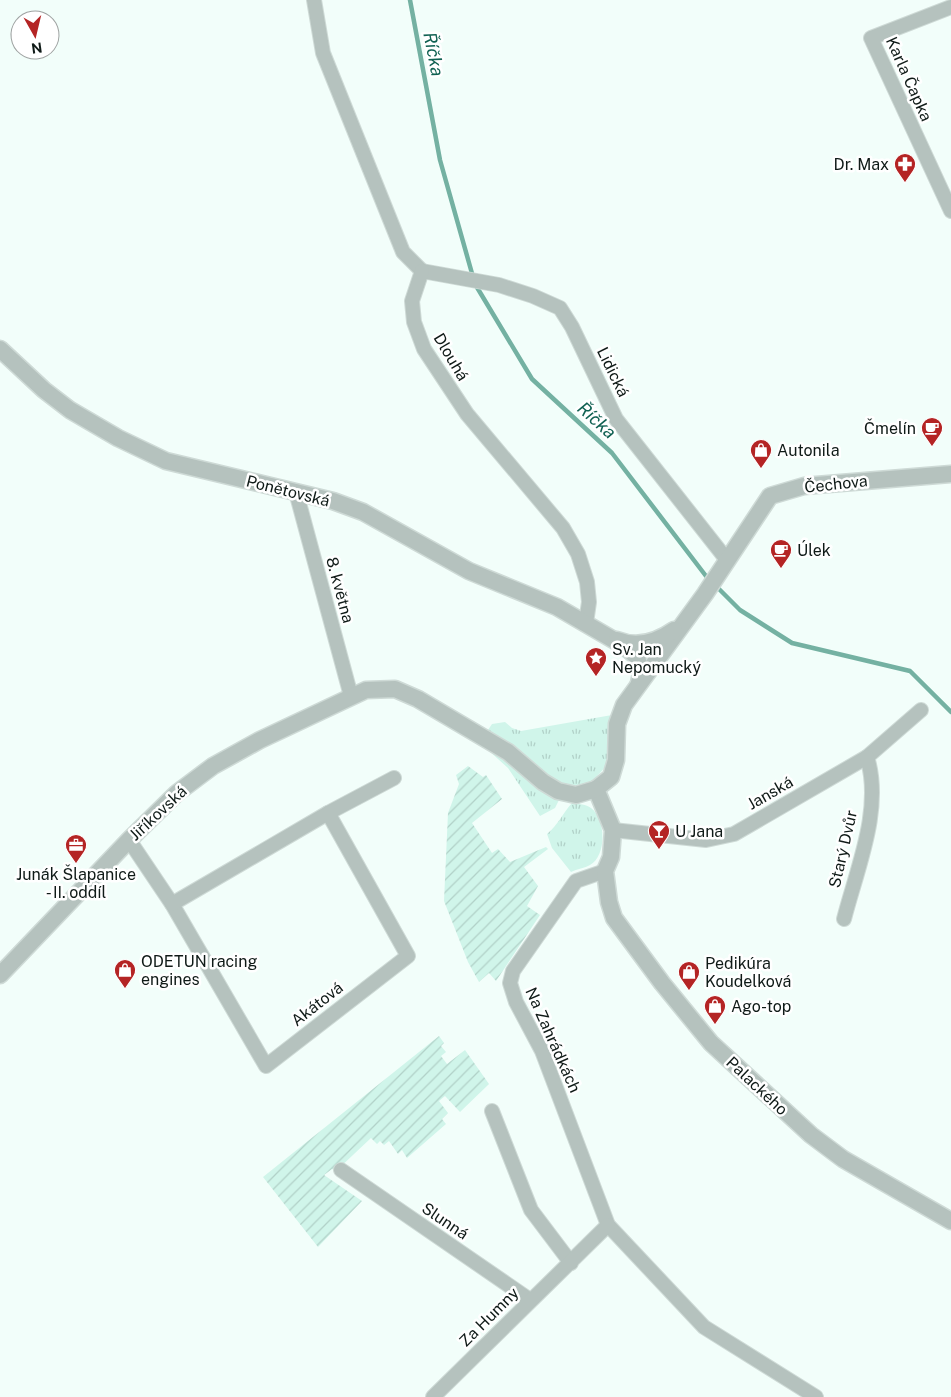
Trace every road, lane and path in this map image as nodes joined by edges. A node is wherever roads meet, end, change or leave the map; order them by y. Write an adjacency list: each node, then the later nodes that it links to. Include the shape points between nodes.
1 (314, 0): 4 (street, via 327,62 403,252)
2 (951, 7): 3 (street, Karla Čapka, via 871,38)
3 (951, 211)
4 (422, 271): 8 (street, Lidická, via 498,285 560,308 616,419); 9 (street, Dlouhá, via 412,301 414,322 424,349 467,414 563,528 578,554 587,582)
5 (0, 349): 7 (street, Ponětovská, via 70,410 118,438 166,461)
6 (951, 474): 8 (street, Čechova, via 804,486 770,496)
7 (296, 492): 9 (street, Ponětovská, via 363,512 469,571 557,607); 13 (street, 8. května)
8 (724, 565): 10 (street, Čechova)
9 (586, 624): 11 (street, Ponětovská)
10 (682, 625): 11 (street, via 660,640 644,643 624,642); 12 (street, Čechova)
11 (606, 635): 12 (street, via 637,656)
12 (639, 683): 17 (street, Čechova, via 624,705 617,724 616,760 611,777)
13 (350, 696): 17 (street, Jiříkovská, via 366,690 395,689 508,752 558,791 576,795); 20 (street, Jiříkovská, via 213,766 177,792)
14 (921, 710): 15 (street, Janská)
15 (867, 757): 19 (street, Janská, via 734,834 706,840); 23 (street, Starý Dvůr, via 872,773 871,816)
16 (394, 778): 18 (street)
17 (596, 789): 19 (street)
18 (328, 813): 22 (street); 22 (street, Akátová, via 408,956 266,1066)
19 (613, 830): 21 (street, via 611,857)
20 (129, 840): 22 (street, Akátová); 24 (street, Jiříkovská)
21 (605, 871): 27 (street, Palackého, via 608,902 614,918 711,1043 811,1135 843,1158); 28 (street, Na Zahrádkách, via 576,881 513,971 510,983 516,1002 542,1051)
22 (172, 904)
23 (844, 919)
24 (0, 975)
25 (492, 1111): 29 (street, via 531,1210)
26 (340, 1170): 30 (street, Slunná)
27 (951, 1221)
28 (608, 1225): 29 (street); 32 (street, Na Zahrádkách, via 704,1327)
29 (571, 1263): 30 (street, Za Humny)
30 (530, 1300): 31 (street, Za Humny)
31 (433, 1397)
32 (816, 1397)

